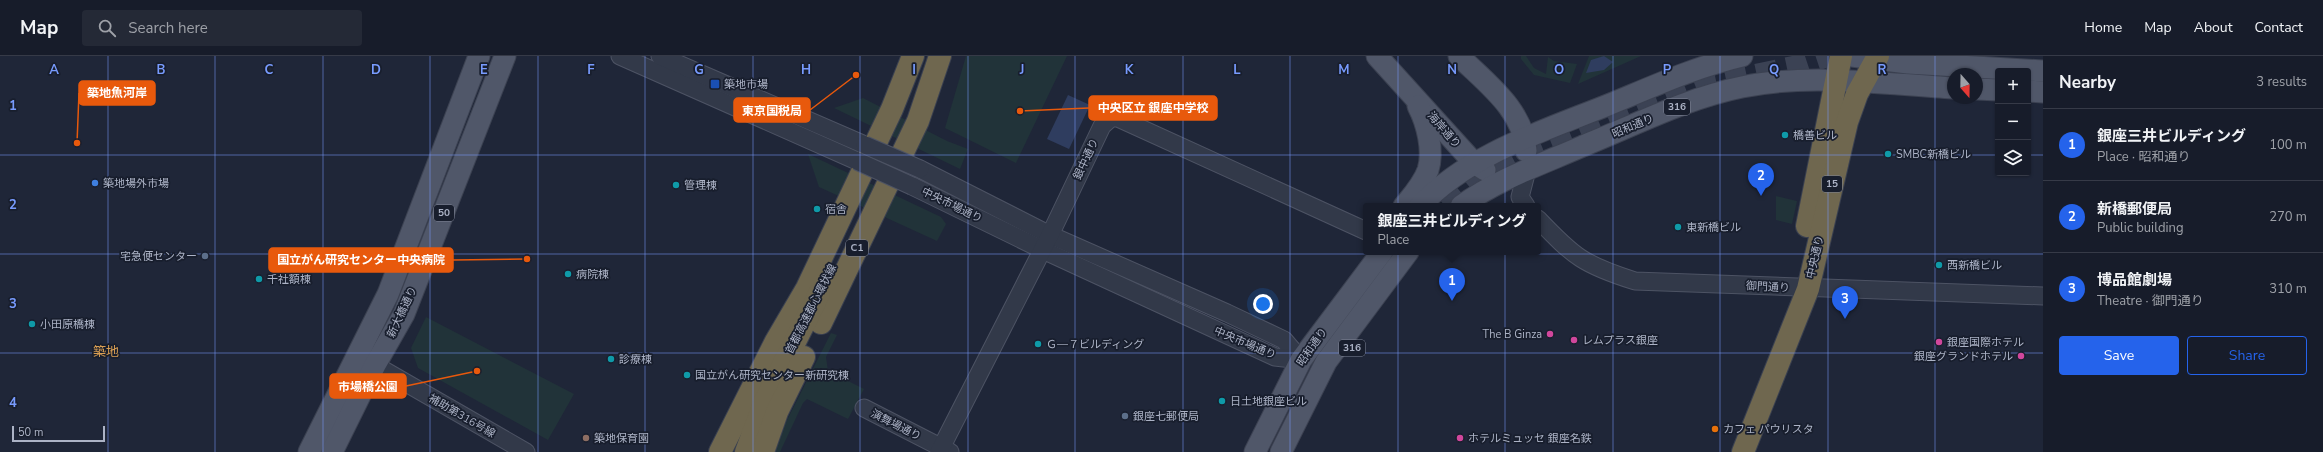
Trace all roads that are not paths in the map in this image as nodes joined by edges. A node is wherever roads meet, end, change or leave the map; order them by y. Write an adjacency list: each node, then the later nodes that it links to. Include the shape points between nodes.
1 (479, 56): 40 (main road, 新大橋通り / 50, via 388,294)
2 (505, 56): 42 (main road, 新大橋通り / 50, via 404,314)
3 (620, 56): 34 (street, 中央市場通り, bridge, via 912,186)
4 (660, 56): 34 (street, 中央市場通り, bridge, via 920,169)
5 (913, 56): 48 (highway, via 892,109 807,288 776,341)
6 (925, 56): 49 (highway, 首都高速都心環状線, via 905,117 765,401)
7 (940, 56): 50 (highway, 首都高速都心環状線 / C1, via 918,121 777,412)
8 (1377, 56): 21 (main road, 海岸通り / 316)
9 (1459, 56): 23 (main road)
10 (1742, 56): 24 (main road, 316, via 1709,64)
11 (1844, 56): 12 (main road); 15 (highway, 中央通り / 15)
12 (1877, 58): 13 (main road); 16 (highway, 中央通り / 15)
13 (1944, 61): 14 (main road)
14 (2043, 71)
15 (1836, 81): 16 (main road, 昭和通り / 316); 27 (main road, 昭和通り / 316, via 1768,84 1716,93); 38 (highway, 中央通り / 15)
16 (1863, 82): 17 (main road, 昭和通り); 38 (highway, 中央通り / 15, via 1847,122)
17 (1947, 88)
18 (1983, 89): 19 (main road)
19 (1995, 90)
20 (2031, 91): 22 (main road)
21 (1411, 92): 26 (main road, 海岸通り / 316); 28 (main road, via 1421,111 1430,145 1428,169)
22 (2043, 92)
23 (1518, 118): 24 (main road, 316, via 1533,123); 25 (main road)
24 (1563, 123): 25 (main road, 316)
25 (1525, 139): 26 (main road, 316); 27 (main road)
26 (1474, 163): 27 (main road, 海岸通り / 316, via 1488,171 1506,174); 29 (main road, 316, via 1447,181)
27 (1527, 170): 30 (main road, 昭和通り / 316, via 1485,190); 31 (street, via 1520,196)
28 (1406, 203)
29 (1423, 203)
30 (1466, 203)
31 (1524, 203)
32 (1541, 222): 38 (street, 御門通り, via 1582,261 1635,281)
33 (1363, 230): 34 (street, 銀中通り, via 1118,118 1111,118 1102,126)
34 (1046, 242): 41 (street, 中央市場通り, via 1275,357); 44 (street, 銀中通り)
35 (1380, 255): 41 (main road, 昭和通り)
36 (1406, 255): 52 (main road, 316, via 1326,362)
37 (1420, 255): 53 (main road, 316, via 1337,369)
38 (1801, 289): 39 (street, 御門通り); 54 (highway, 中央通り / 15); 55 (highway, 中央通り / 15)
39 (2043, 296)
40 (354, 360): 42 (street, 補助第316号線); 45 (main road, 新大橋通り / 50)
41 (1301, 360): 51 (main road, 昭和通り)
42 (375, 365): 46 (main road, 新大橋通り / 50); 47 (street, 補助第316号線)
43 (864, 408): 44 (street, 演舞場通り)
44 (944, 451)
45 (309, 452)
46 (332, 452)
47 (526, 452)
48 (720, 452)
49 (746, 452)
50 (763, 452)
51 (1256, 452)
52 (1281, 452)
53 (1295, 452)
54 (1731, 452)
55 (1743, 452)

